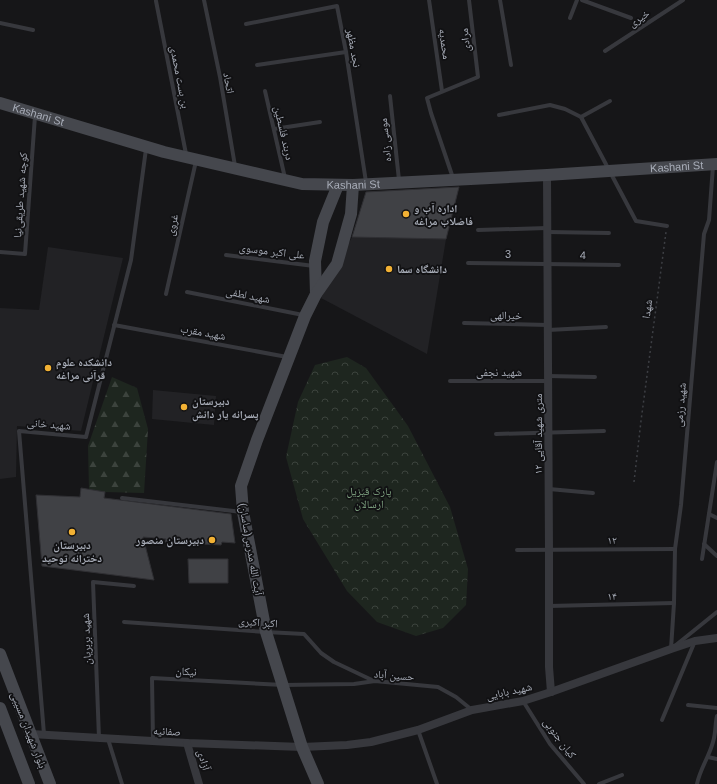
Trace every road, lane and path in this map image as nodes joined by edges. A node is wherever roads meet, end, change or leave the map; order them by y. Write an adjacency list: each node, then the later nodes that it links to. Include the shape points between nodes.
1 (204, 0): 31 (lane, اتحاد)
2 (429, 0): 19 (lane, محمدیه)
3 (469, 0): 19 (lane, مرادی, via 478,77)
4 (500, 0): 17 (lane)
5 (577, 0): 9 (lane)
6 (582, 0): 10 (lane)
7 (683, 0): 14 (lane, خیری)
8 (156, 1): 29 (lane, بن بست محمدی)
9 (570, 18)
10 (631, 18)
11 (0, 23): 13 (lane)
12 (246, 24): 15 (lane, نجد مظهر, via 337,6)
13 (33, 30)
14 (605, 51)
15 (346, 52): 16 (lane); 39 (lane, نجد مظهر)
16 (257, 65)
17 (511, 65)
18 (265, 91): 27 (lane, دربند فلسطین)
19 (442, 91): 35 (lane, via 427,98)
20 (390, 96): 36 (lane, موسی زاده)
21 (610, 101): 25 (lane)
22 (0, 102): 23 (street, Kashani St)
23 (35, 114): 28 (street, Kashani St); 44 (lane, کوچه شهید طریقی‌نیا, via 24,254)
24 (499, 115): 25 (lane, via 550,105)
25 (581, 117): 32 (lane)
26 (320, 122): 27 (lane)
27 (274, 129): 34 (lane, دربند فلسطین)
28 (146, 146): 29 (street, Kashani St); 55 (lane, شهید خانی, via 131,260)
29 (191, 158): 31 (street, Kashani St); 51 (lane, غروی)
30 (715, 164): 32 (street, Kashani St); 74 (lane, شهید رزمی, via 709,220 704,234)
31 (235, 169): 34 (street, Kashani St)
32 (610, 171): 33 (street, Kashani St); 40 (lane, via 636,221)
33 (547, 175): 35 (street, Kashani St); 42 (street, ۱۲ متری شهید آقایی)
34 (285, 180): 37 (street, Kashani St, via 302,184)
35 (453, 180): 36 (street, Kashani St)
36 (399, 183): 39 (street, Kashani St)
37 (338, 185): 38 (street, Kashani St); 49 (street, آیت الله مدرس(ساسان), via 323,222)
38 (353, 185): 39 (street, Kashani St); 52 (street, آیت الله مدرس(ساسان), via 351,214 337,264)
39 (366, 185)
40 (667, 226): 66 (path, شهدا)
41 (478, 230): 42 (lane)
42 (548, 230): 43 (lane); 47 (street, ۱۲ متری شهید آقایی)
43 (609, 233)
44 (0, 252)
45 (226, 255): 49 (lane, علی اکبر موسوی)
46 (468, 263): 47 (lane, 3)
47 (548, 264): 48 (lane, 4); 56 (street, ۱۲ متری شهید آقایی)
48 (619, 265)
49 (315, 266): 52 (street, آیت الله مدرس(ساسان))
50 (187, 292): 53 (lane, شهید لطفی)
51 (166, 294)
52 (316, 294): 53 (street, آیت الله مدرس(ساسان))
53 (305, 316): 58 (street, آیت الله مدرس(ساسان))
54 (464, 323): 56 (lane, خیرالهی)
55 (114, 325): 58 (lane, شهید مقرب); 102 (lane, شهید خانی, via 86,437 19,431)
56 (548, 327): 57 (lane, خیرالهی); 60 (street, ۱۲ متری شهید آقایی)
57 (606, 327)
58 (289, 357): 70 (street, آیت الله مدرس(ساسان), via 241,486)
59 (595, 377): 60 (lane, شهید نجفی)
60 (548, 378): 61 (lane, شهید نجفی); 63 (street, ۱۲ متری شهید آقایی)
61 (450, 381)
62 (604, 431): 63 (lane)
63 (549, 433): 64 (lane); 67 (street, ۱۲ متری شهید آقایی)
64 (496, 434)
65 (717, 462): 71 (lane)
66 (634, 482)
67 (549, 489): 68 (lane); 76 (street, ۱۲ متری شهید آقایی)
68 (593, 493)
69 (122, 498): 70 (lane)
70 (243, 512): 84 (street, آیت الله مدرس(ساسان))
71 (709, 514): 72 (lane); 73 (lane)
72 (717, 518)
73 (704, 544): 77 (lane); 78 (lane)
74 (675, 549): 76 (lane, ۱۲); 80 (lane, شهید رزمی)
75 (517, 550): 76 (lane, ۱۲)
76 (549, 550): 81 (street, ۱۲ متری شهید آقایی)
77 (717, 556)
78 (702, 559)
79 (134, 586): 103 (lane, شهید بربریان, via 93,582)
80 (674, 603): 81 (lane, ۱۴); 87 (lane, شهید رزمی)
81 (549, 606): 91 (street, ۱۲ متری شهید آقایی)
82 (717, 612): 87 (lane)
83 (124, 622): 84 (lane, اکبر اکبری)
84 (266, 632): 89 (lane, اکبر اکبری, via 304,634 321,653 334,662); 90 (street, آیت الله مدرس(ساسان))
85 (717, 638): 86 (street, شهید بابایی)
86 (695, 641): 87 (street, شهید بابایی); 98 (lane)
87 (671, 649): 91 (street, شهید بابایی)
88 (0, 654): 101 (street, بلوار شهیدان مسیبی)
89 (374, 681): 90 (lane, حسین آباد, via 354,684); 96 (lane, حسین آباد, via 438,687)
90 (283, 685): 105 (lane, نیکان, via 152,678); 107 (street, آیت الله مدرس(ساسان))
91 (551, 692): 92 (street, شهید بابایی)
92 (523, 701): 96 (street, شهید بابایی); 117 (lane, کیان جنوبی, via 550,744)
93 (688, 705): 95 (lane)
94 (0, 708): 100 (street, بلوار شهیدان مسیبی)
95 (717, 708)
96 (472, 710): 99 (street, شهید بابایی)
97 (717, 716): 108 (lane, via 714,741)
98 (662, 720)
99 (418, 730): 107 (street, شهید بابایی, via 359,744); 116 (lane)
100 (5, 732): 111 (street, بلوار شهیدان مسیبی)
101 (31, 734): 102 (street, صفائیه); 112 (street, بلوار شهیدان مسیبی)
102 (44, 734): 103 (street, صفائیه)
103 (99, 738): 104 (street, صفائیه)
104 (108, 738): 105 (street, صفائیه); 113 (lane)
105 (153, 741): 106 (street, صفائیه)
106 (187, 743): 107 (street, صفائیه); 114 (street, آزادی)
107 (302, 747): 115 (street, آیت الله مدرس(ساسان))
108 (708, 757): 109 (lane); 119 (lane, via 700,771)
109 (717, 759)
110 (622, 775): 118 (lane)
111 (29, 784)
112 (50, 784)
113 (122, 784)
114 (199, 784)
115 (318, 784)
116 (437, 784)
117 (584, 784)
118 (599, 784)
119 (697, 784)

